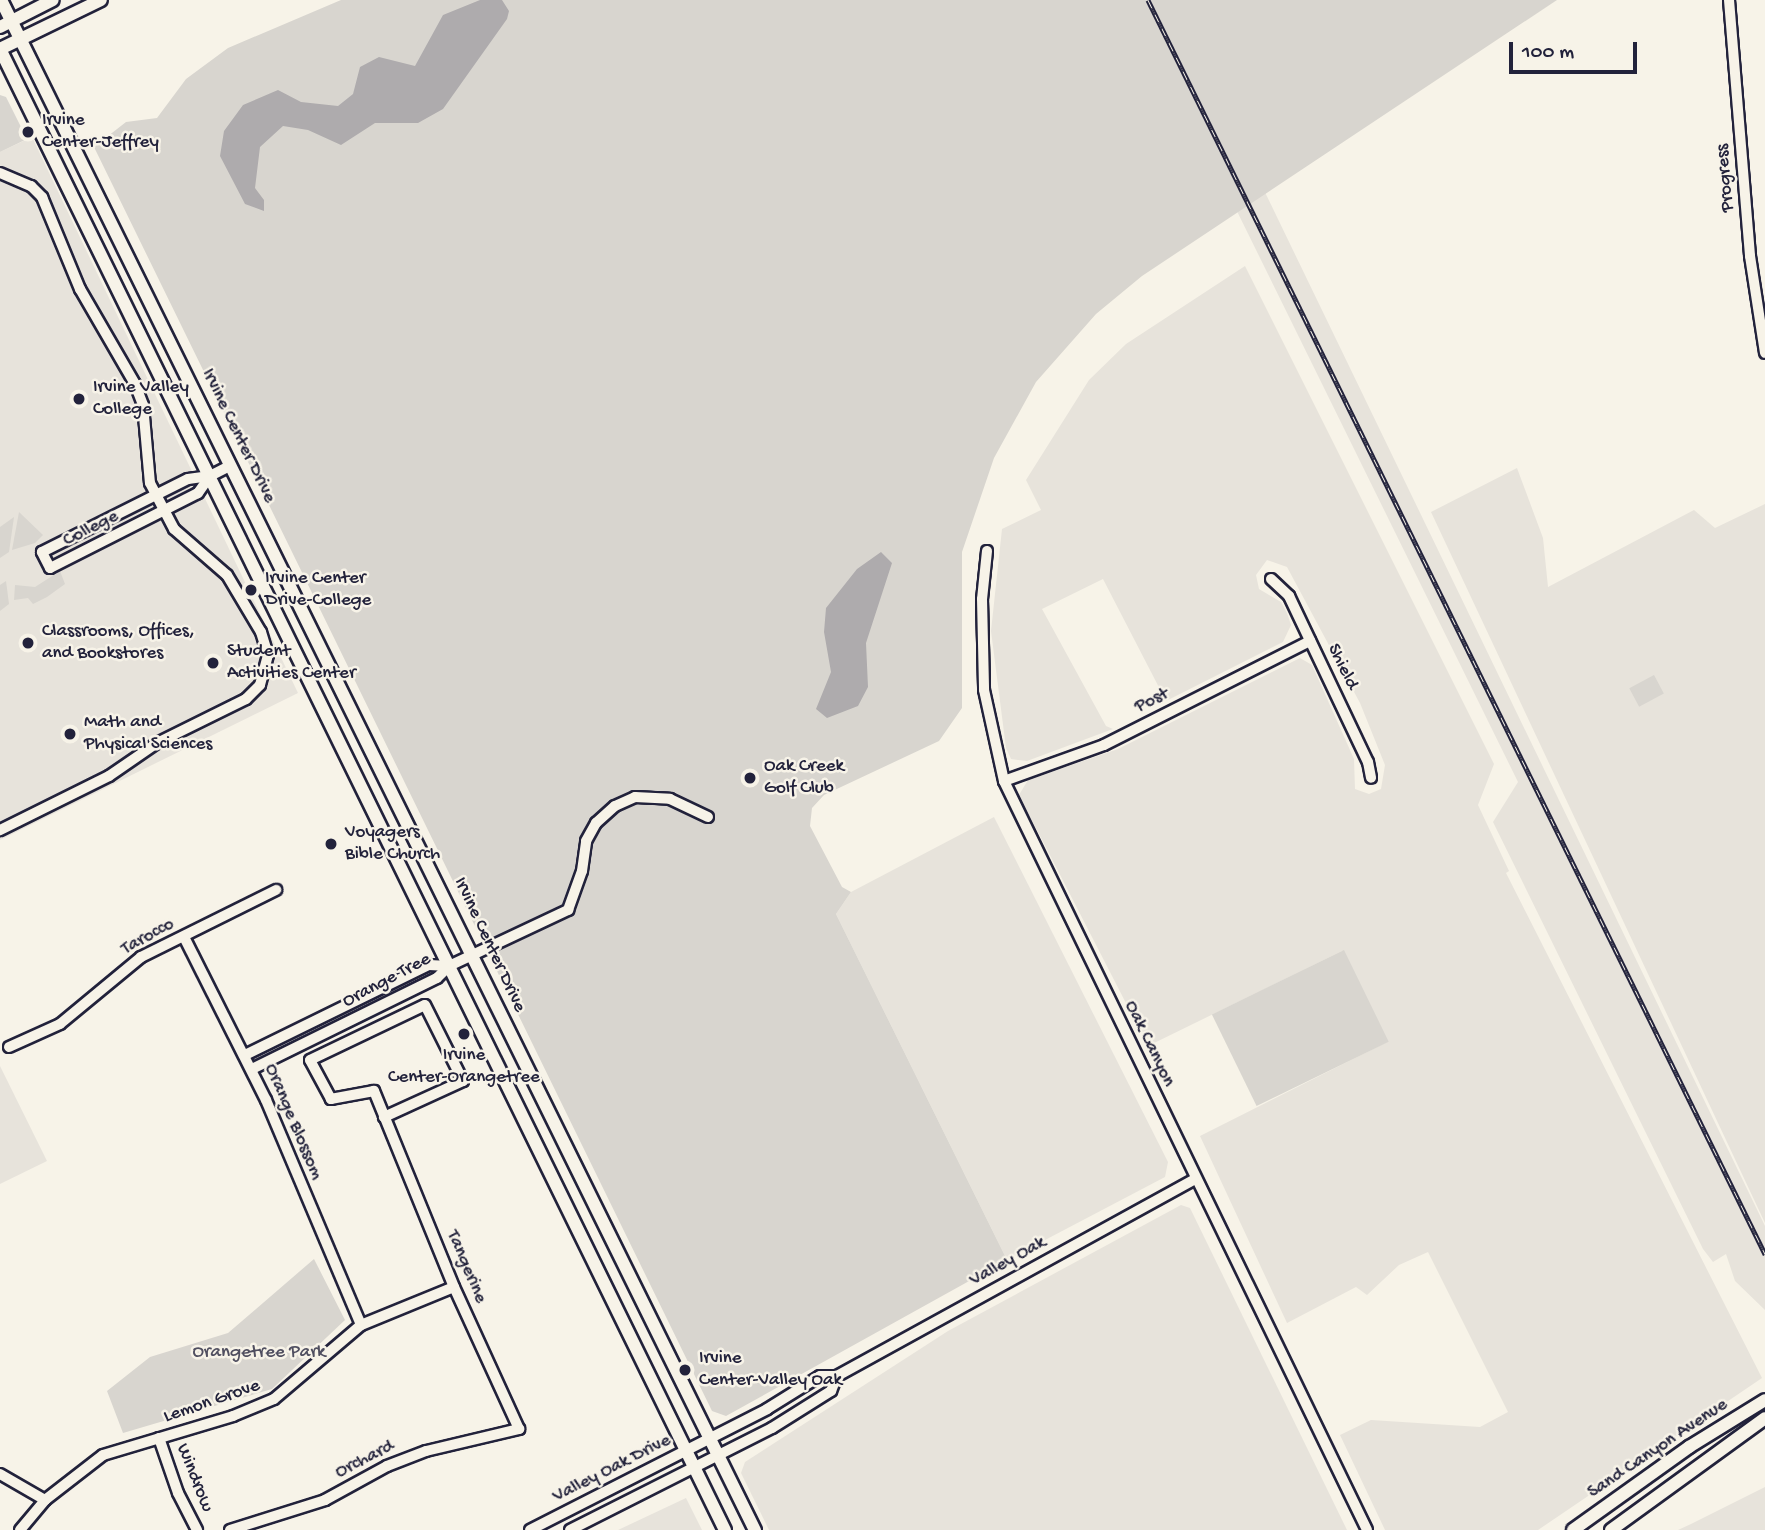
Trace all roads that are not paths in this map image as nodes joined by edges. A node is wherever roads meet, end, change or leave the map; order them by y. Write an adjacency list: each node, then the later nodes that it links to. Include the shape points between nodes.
1 (1, 0): 5 (main road, Irvine Center Drive)
2 (53, 0): 5 (main road)
3 (1729, 0): 9 (street, Progress, via 1750,256)
4 (96, 1): 6 (main road)
5 (6, 23): 6 (main road, Irvine Center Drive)
6 (19, 39): 7 (main road); 10 (main road, Irvine Center Drive)
7 (0, 49): 11 (main road)
8 (0, 173): 12 (street, via 31,186 42,197 80,289 131,374 142,405 147,472)
9 (1765, 353)
10 (230, 466): 11 (street, College); 23 (main road, Irvine Center Drive)
11 (211, 476): 12 (street, College, via 188,479); 13 (street, College, via 198,493); 24 (main road)
12 (156, 494): 13 (street); 13 (street, College, via 42,552 50,568)
13 (165, 511): 20 (street, via 174,529 227,575 261,632 268,655 260,685 246,699 157,743 109,776)
14 (988, 551): 18 (street, Oak Canyon, via 982,610 984,690)
15 (1271, 579): 16 (street, Shield, via 1289,596)
16 (1310, 641): 17 (street, Shield, via 1368,762); 18 (street, Post, via 1104,745)
17 (1371, 778)
18 (1004, 780): 29 (street, Oak Canyon)
19 (708, 817): 23 (street, via 670,799 635,797 615,806 596,823 586,841 568,910)
20 (0, 830)
21 (276, 890): 22 (street, Tarocco)
22 (184, 937): 25 (street, Tarocco, via 141,957 60,1024); 26 (street, Orange Blossom)
23 (473, 954): 24 (street); 37 (main road, Irvine Center Drive)
24 (449, 966): 26 (street, Orange Tree, via 429,965); 27 (street, Orange Tree, via 437,978); 38 (main road)
25 (9, 1047)
26 (245, 1055): 27 (street, Orange Blossom)
27 (253, 1069): 31 (street, Orange Blossom)
28 (384, 1117): 28 (street, Tangerine, via 373,1091 331,1099 310,1060 425,1005 463,1081); 30 (street, Tangerine)
29 (1195, 1179): 32 (street, Valley Oak); 50 (street, Oak Canyon)
30 (454, 1287): 31 (street, Lemon Grove); 35 (street, Tangerine)
31 (361, 1325): 36 (street, Lemon Grove, via 274,1399)
32 (837, 1376): 37 (street, Valley Oak, via 820,1376); 39 (street, Valley Oak, via 831,1391)
33 (1765, 1400): 51 (main road, Sand Canyon Avenue, via 1689,1447)
34 (1765, 1418): 52 (main road, Sand Canyon Avenue)
35 (519, 1429): 45 (street, Orchard, via 426,1451 387,1466 325,1500)
36 (159, 1438): 42 (street, Lemon Grove, via 103,1455); 44 (street, Windrow)
37 (709, 1438): 38 (street, Valley Oak Drive); 39 (main road, Irvine Center Drive)
38 (687, 1451): 40 (main road); 46 (street, Valley Oak Drive)
39 (718, 1455): 40 (street, Valley Oak Drive); 49 (main road, Irvine Center Drive)
40 (695, 1467): 47 (street, Valley Oak Drive); 48 (main road)
41 (0, 1474): 42 (street)
42 (45, 1500): 43 (street, Lemon Grove)
43 (20, 1530)
44 (197, 1530)
45 (230, 1530)
46 (530, 1530)
47 (570, 1530)
48 (725, 1530)
49 (755, 1530)
50 (1367, 1530)
51 (1573, 1530)
52 (1611, 1530)

